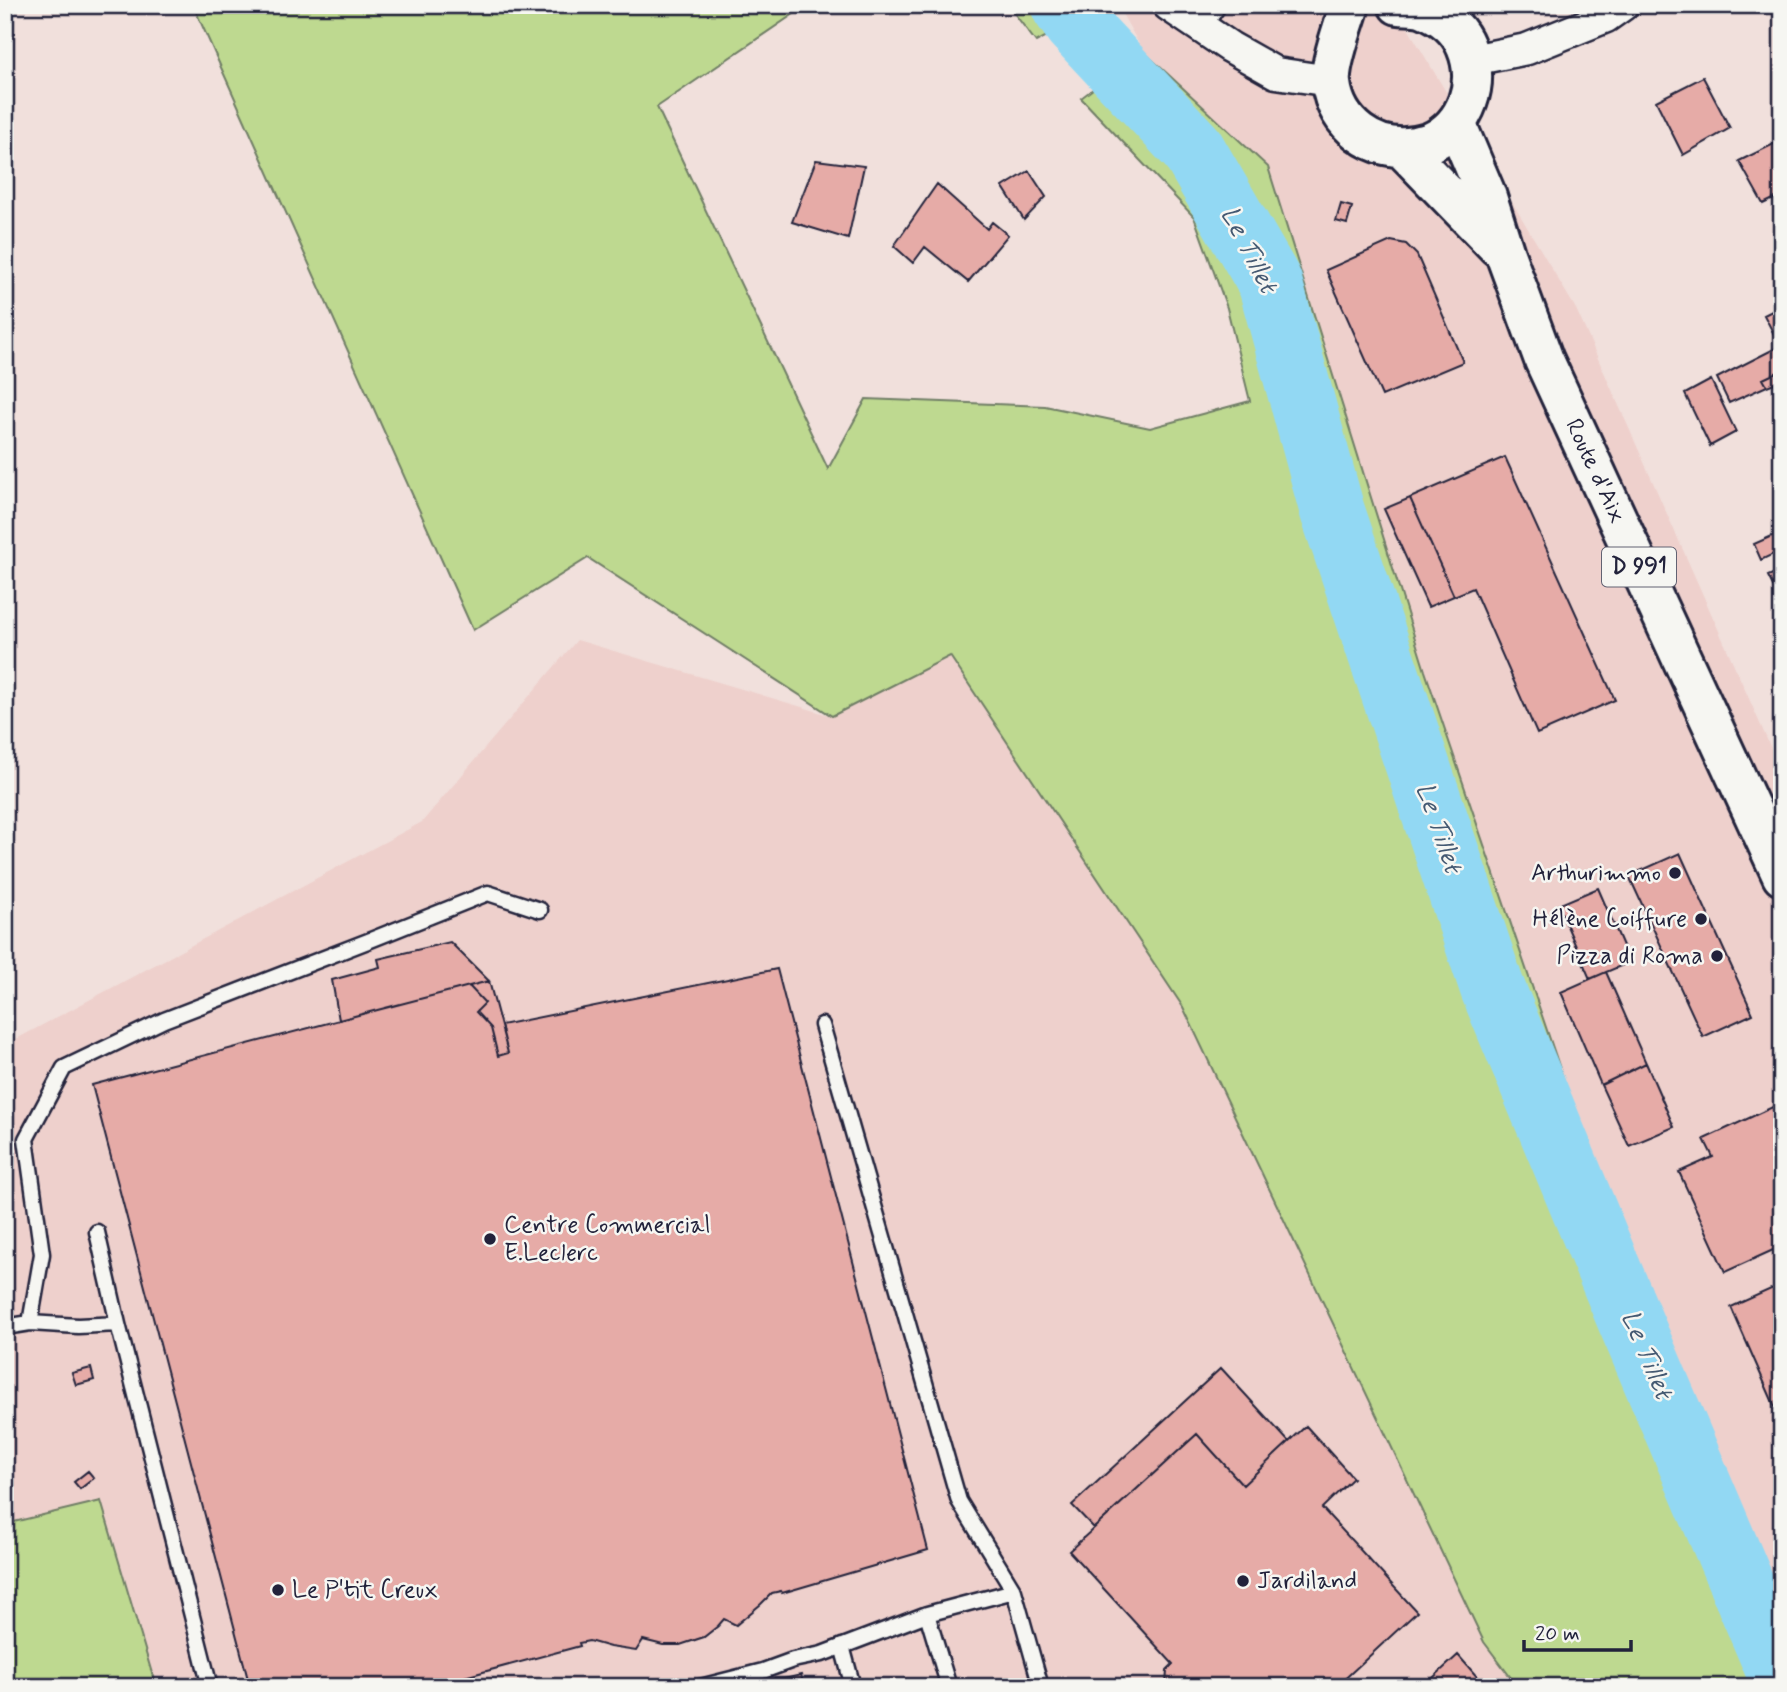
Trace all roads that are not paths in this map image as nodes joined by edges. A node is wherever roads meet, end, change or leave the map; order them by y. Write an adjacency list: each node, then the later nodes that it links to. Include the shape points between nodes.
1 (1168, 5): 5 (street)
2 (1350, 5): 7 (main road)
3 (1623, 5): 6 (street, via 1606,17 1527,49)
4 (1409, 6): 6 (main road, via 1451,24); 7 (main road, via 1371,12 1358,20)
5 (1211, 17): 7 (street, via 1230,47 1276,73)
6 (1472, 60): 8 (main road, via 1472,93)
7 (1334, 63): 9 (main road, via 1336,105 1342,116 1371,141)
8 (1456, 123): 9 (main road, via 1430,143); 10 (main road, Route d'Aix / D 991)
9 (1402, 148): 10 (main road, Route d'Aix / D 991)
10 (1505, 254): 11 (main road, Route d'Aix / D 991, via 1544,360)
11 (1782, 876)
12 (540, 910): 15 (lane, via 488,893 164,1020 64,1068 26,1139 42,1254)
13 (822, 1025): 18 (lane, via 959,1501)
14 (97, 1232): 16 (lane)
15 (30, 1323): 16 (lane); 17 (lane)
16 (118, 1324): 22 (lane)
17 (5, 1327)
18 (1014, 1591): 19 (lane); 27 (lane)
19 (928, 1614): 20 (lane); 26 (lane)
20 (842, 1646): 21 (lane); 25 (lane)
21 (763, 1671): 23 (lane); 24 (lane)
22 (210, 1687)
23 (700, 1687)
24 (768, 1687)
25 (853, 1687)
26 (949, 1687)
27 (1041, 1687)

